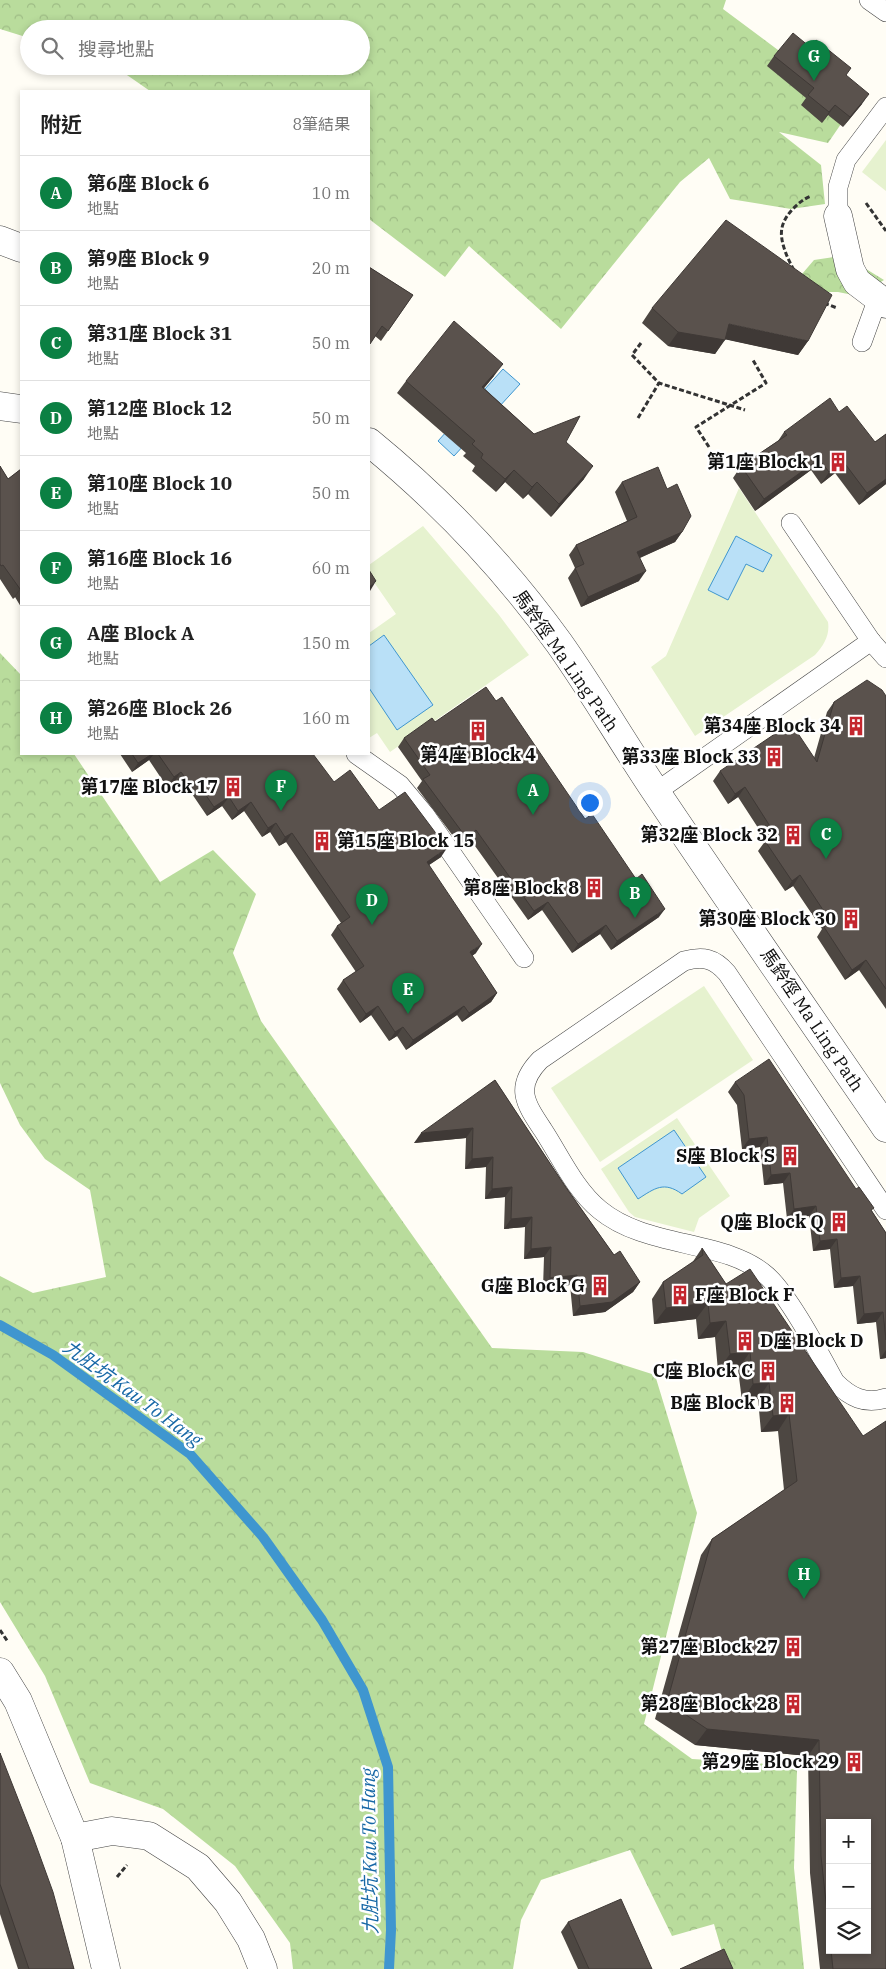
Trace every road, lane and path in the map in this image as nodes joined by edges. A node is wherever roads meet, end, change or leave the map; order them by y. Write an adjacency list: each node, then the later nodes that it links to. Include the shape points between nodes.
1 (869, 0): 2 (lane)
2 (886, 12)
3 (886, 107): 4 (lane, via 846,160 838,187)
4 (838, 216): 5 (street, via 850,269 857,282)
5 (882, 301): 6 (lane)
6 (862, 342)
7 (641, 343): 9 (path, via 632,355)
8 (753, 360): 11 (path, via 766,383)
9 (659, 383): 11 (path); 14 (path)
10 (0, 406): 12 (street)
11 (728, 406): 13 (path); 16 (path, via 696,427)
12 (20, 410)
13 (745, 410)
14 (638, 418)
15 (370, 443): 21 (street, 馬鈴徑 Ma Ling Path, via 451,515 502,571 558,643)
16 (709, 447)
17 (792, 523): 18 (lane)
18 (871, 641): 19 (lane); 21 (lane)
19 (886, 658)
20 (357, 755): 22 (lane, via 400,786 425,815)
21 (656, 792): 23 (street, 馬鈴徑 Ma Ling Path)
22 (524, 958)
23 (886, 1128)
24 (886, 1210): 25 (lane, via 727,973 719,963 709,958 696,958 678,966 540,1060 525,1082 526,1105 576,1182 600,1210 636,1231 730,1256 761,1272 781,1291 835,1382 863,1401)
25 (886, 1398)
26 (0, 1672): 27 (street, via 18,1701)
27 (75, 1838): 28 (street); 29 (street, via 112,1831 149,1836 198,1867 228,1902 251,1938)
28 (106, 1969)
29 (262, 1969)

